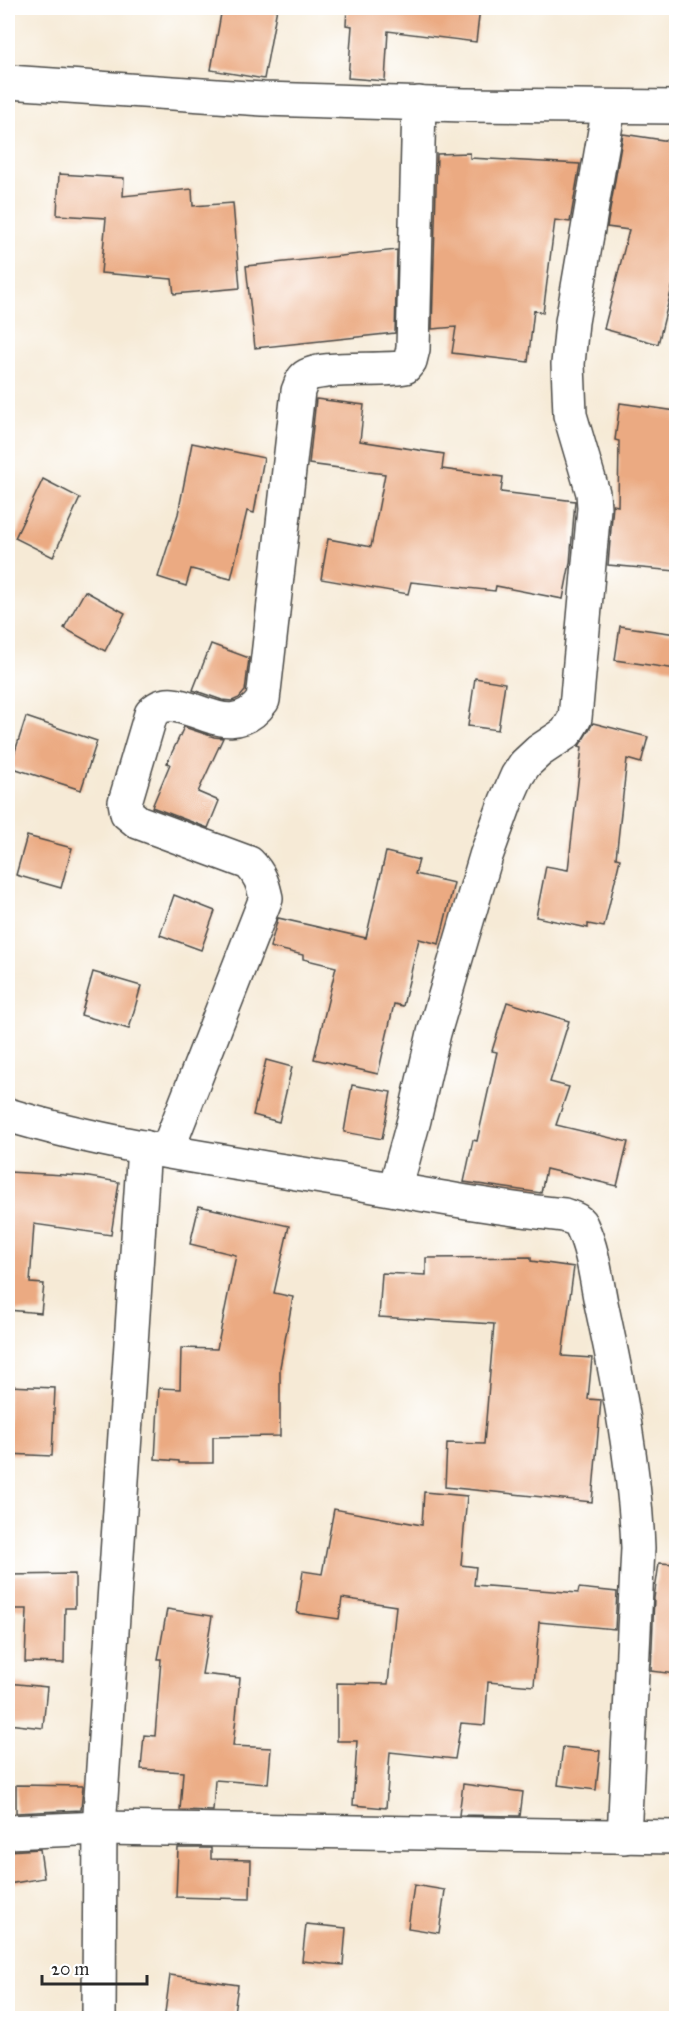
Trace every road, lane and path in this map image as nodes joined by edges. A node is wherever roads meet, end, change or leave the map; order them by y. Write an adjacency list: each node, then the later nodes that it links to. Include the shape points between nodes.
1 (8, 82): 2 (street, via 263,99)
2 (418, 103): 3 (street); 6 (street, via 410,361 405,368 394,370 325,370 304,377 298,391 263,700 245,718 227,721 179,706 157,707 151,714 124,802 127,813 138,822 249,863 262,880 266,898)
3 (609, 107): 4 (street); 7 (street, via 568,364 570,415 594,508 575,718 566,733 525,764 506,801 434,1034)
4 (676, 107)
5 (8, 1115): 6 (street)
6 (156, 1149): 7 (street); 8 (street)
7 (395, 1189): 10 (street, via 564,1215 582,1225 611,1347 636,1506 638,1548)
8 (100, 1828): 9 (street); 10 (street); 12 (street)
9 (8, 1832)
10 (624, 1837): 11 (street)
11 (676, 1837)
12 (99, 2019)

